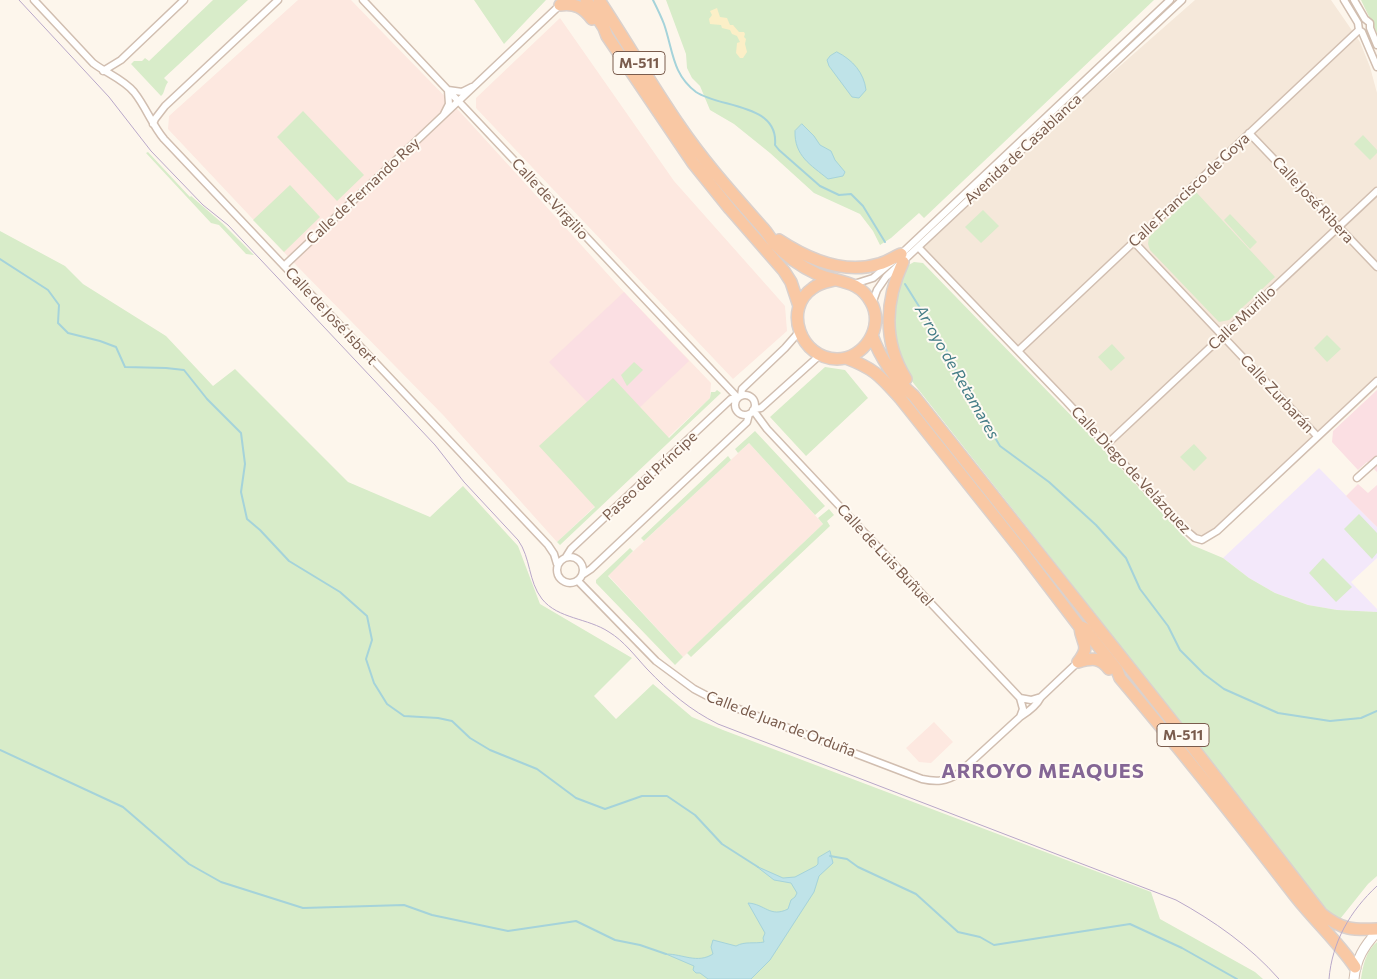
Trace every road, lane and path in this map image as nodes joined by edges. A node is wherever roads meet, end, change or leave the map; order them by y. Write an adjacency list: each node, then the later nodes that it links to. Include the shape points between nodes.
1 (34, 0): 18 (street, Calle de José Isbert)
2 (184, 0): 18 (street, via 121,60)
3 (278, 0): 23 (street, via 165,106)
4 (363, 0): 20 (street, Calle de Virgilio)
5 (586, 0): 15 (highway, M-511)
6 (599, 0): 27 (highway, M-511, via 689,139 713,172)
7 (1170, 0): 30 (street, Avenida de Casablanca)
8 (1182, 0): 29 (street, Avenida de Casablanca)
9 (1344, 0): 13 (street)
10 (1354, 0): 12 (street)
11 (562, 3): 15 (highway, M-511, via 576,4 586,11 600,32); 19 (street, Calle de Fernando Rey)
12 (1366, 19): 13 (street, via 1360,21); 14 (street)
13 (1360, 28): 14 (street); 17 (street); 24 (street, Calle Francisco de Goya)
14 (1370, 28): 16 (street)
15 (607, 36): 36 (highway, M-511, via 693,163 784,271)
16 (1377, 45)
17 (1377, 67)
18 (104, 71): 23 (street, Calle de José Isbert, via 134,91)
19 (473, 86): 20 (street, via 462,92); 21 (street, Calle de Fernando Rey)
20 (448, 90): 21 (street, Calle de Virgilio); 22 (street, via 449,104)
21 (459, 102): 22 (street, Calle de Fernando Rey); 45 (street, Calle de Virgilio)
22 (443, 115): 31 (street, Calle de Fernando Rey)
23 (153, 124): 31 (street, Calle de José Isbert)
24 (1249, 133): 26 (street, Calle José Ribera); 28 (street, Calle Francisco de Goya)
25 (1377, 191): 26 (street, Calle Murillo)
26 (1338, 227): 32 (street, Calle José Ribera); 39 (street, Calle Murillo)
27 (764, 229): 30 (highway, via 794,250 835,266 860,267); 33 (highway, M-511, via 791,259)
28 (1134, 242): 39 (street, Calle Zurbarán); 40 (street, Calle Francisco de Goya)
29 (919, 248): 30 (street, Avenida de Casablanca); 40 (street, Calle Diego de Velázquez)
30 (902, 258): 34 (street, Avenida de Casablanca, via 873,278); 35 (street, Avenida de Casablanca, via 880,284); 44 (highway, via 894,282 890,331 892,350)
31 (284, 266): 52 (street, Calle de José Isbert, via 548,546)
32 (1377, 267)
33 (834, 280): 34 (highway, M-511); 36 (highway, via 813,288)
34 (854, 284): 35 (highway, via 865,292)
35 (872, 304): 38 (highway, via 875,325)
36 (799, 306): 37 (highway, M-511)
37 (799, 332): 41 (highway, via 811,349); 45 (street, Paseo del Príncipe, via 742,389)
38 (872, 335): 42 (highway, via 857,353); 44 (highway, M-511, via 879,352)
39 (1222, 336): 47 (street, Calle Zurbarán); 48 (street, Calle Murillo)
40 (1018, 351): 48 (street, Calle Diego de Velázquez)
41 (820, 355): 42 (highway, M-511); 46 (street, Paseo del Príncipe, via 761,408)
42 (846, 358): 54 (highway, M-511, via 867,365 880,375)
43 (1377, 381): 47 (street, Calle Diego de Velázquez)
44 (914, 396): 60 (highway, M-511, via 1322,914 1334,924 1348,929)
45 (738, 398): 46 (street, via 746,396 753,400); 46 (street, via 735,405 739,413); 51 (street, Paseo del Príncipe, via 732,400)
46 (752, 411): 53 (street, Paseo del Príncipe, via 747,422); 58 (street, Calle de Luis Buñuel)
47 (1317, 436): 48 (street, Calle Diego de Velázquez, via 1218,531 1202,540 1181,526)
48 (1106, 445)
49 (1377, 460): 50 (street)
50 (1357, 478)
51 (566, 557): 52 (street); 53 (street, via 572,556 582,563)
52 (557, 564): 53 (street, via 556,571 564,582 572,583)
53 (580, 578): 59 (street, Calle de Juan de Orduña, via 656,661 694,689 715,700 922,779 951,779)
54 (1080, 626): 55 (highway, via 1086,645 1085,653); 56 (highway, M-511)
55 (1078, 662): 56 (highway, via 1099,659); 57 (street)
56 (1120, 678): 61 (highway, M-511)
57 (1041, 697): 58 (street, via 1031,700); 59 (street)
58 (1020, 698): 59 (street)
59 (1020, 717)
60 (1377, 931): 61 (street, M-511, via 1364,946)
61 (1355, 967): 62 (street, M-511)
62 (1354, 979)

